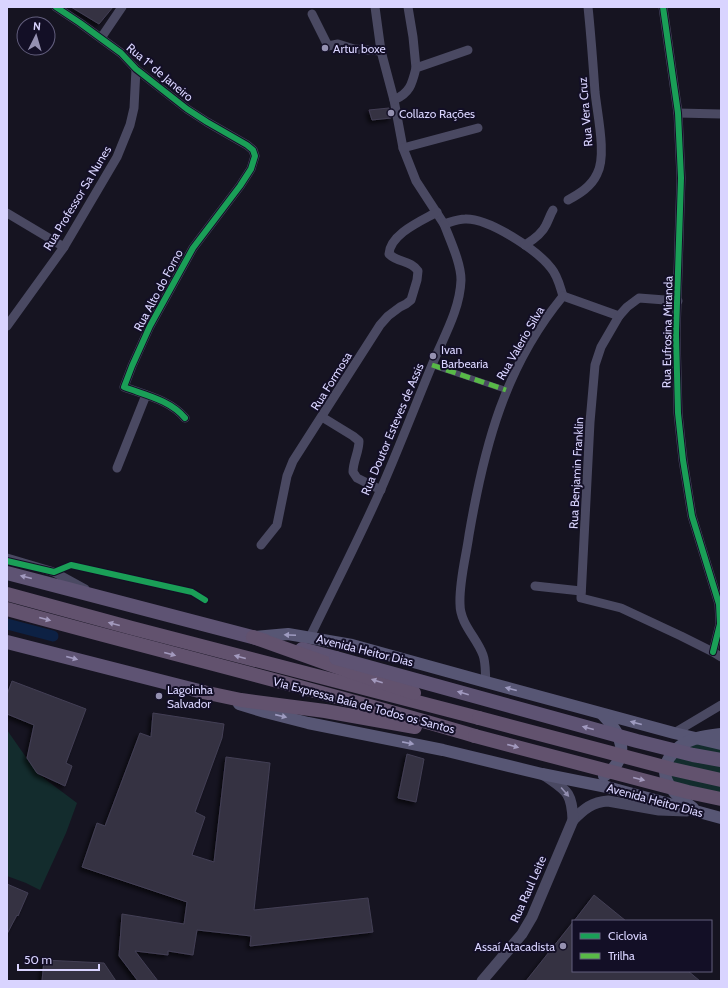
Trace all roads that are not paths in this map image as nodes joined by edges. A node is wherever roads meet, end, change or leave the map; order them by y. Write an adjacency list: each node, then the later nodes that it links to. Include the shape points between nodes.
1 (56, 7): 8 (street, Rua 1ª de Janeiro)
2 (122, 7): 8 (street)
3 (375, 7): 10 (street)
4 (408, 7): 11 (street)
5 (588, 7): 19 (street, Rua Vera Cruz, via 601,138 600,162 598,173 591,184)
6 (662, 7): 14 (street, Rua Eufrosina Miranda)
7 (312, 14): 10 (street, via 328,46 338,44 354,49)
8 (101, 38): 12 (street, Rua 1ª de Janeiro, via 121,53)
9 (468, 50): 11 (street)
10 (381, 51): 13 (street)
11 (416, 68): 13 (street, via 406,93)
12 (136, 69): 18 (street, Rua 1ª de Janeiro, via 187,109); 25 (street, Rua Professor Sa Nunes, via 134,108 123,144)
13 (394, 100): 17 (street)
14 (678, 113): 15 (street); 27 (street, Rua Eufrosina Miranda, via 681,178)
15 (721, 114)
16 (478, 128): 17 (street)
17 (403, 148): 21 (street, via 416,181)
18 (253, 150): 32 (street, Rua Alto do Forno, via 255,156 251,169 193,248 150,326 132,366 124,387)
19 (568, 200)
20 (553, 210): 24 (street, via 546,226 537,237)
21 (437, 212): 23 (street); 33 (street, Rua Formosa, via 392,242 389,254 415,266 418,271 413,295 406,304 384,320)
22 (7, 213): 25 (street)
23 (444, 224): 24 (street, via 473,219 507,233); 30 (street, Rua Doutor Esteves de Assis, via 461,278 455,310)
24 (525, 245): 26 (street, via 552,268)
25 (64, 247): 29 (street, Rua Professor Sa Nunes)
26 (563, 296): 28 (street); 31 (street, Rua Valerio Silva, via 535,335)
27 (678, 301): 28 (street, Rua Benjamin Franklin, via 639,298); 48 (street, Rua Eufrosina Miranda, via 678,413 683,460 692,516 720,604)
28 (619, 316): 41 (street, Rua Benjamin Franklin, via 601,347 595,365)
29 (7, 326)
30 (432, 365): 31 (street); 36 (street, Rua Doutor Esteves de Assis)
31 (506, 390): 50 (street, Rua Valerio Silva, via 482,468 460,604 464,621 484,656)
32 (146, 395): 34 (street, Rua Alto do Forno, via 170,405); 35 (street)
33 (322, 417): 36 (street, via 359,442 352,472 357,478); 37 (street, Rua Formosa, via 293,461 286,476 276,525)
34 (185, 418)
35 (117, 468)
36 (381, 490): 46 (street, Rua Doutor Esteves de Assis)
37 (261, 544)
38 (7, 558): 43 (street, via 54,572)
39 (7, 573): 43 (main road, Avenida Heitor Dias, one-way to 39)
40 (534, 586): 41 (street)
41 (581, 591): 48 (street, via 581,598 621,608)
42 (7, 594): 54 (highway, Via Expressa Baía de Todos os Santos, one-way to 42)
43 (97, 596): 45 (main road, Avenida Heitor Dias)
44 (7, 609): 57 (highway, Via Expressa Baía de Todos os Santos, one-way to 57, via 387,710)
45 (253, 637): 46 (main road, Avenida Heitor Dias, one-way to 45, via 288,634); 49 (main road)
46 (310, 637): 50 (main road, Avenida Heitor Dias, via 352,644)
47 (7, 642): 51 (main road, Avenida Heitor Dias, one-way to 51)
48 (717, 654)
49 (335, 662): 54 (highway, one-way to 49); 60 (main road, one-way to 49, bridge, via 637,741)
50 (486, 682): 53 (main road, Avenida Heitor Dias, one-way to 50)
51 (203, 692): 57 (highway); 61 (main road, Avenida Heitor Dias, one-way to 61, via 308,723 443,750)
52 (721, 705): 55 (street)
53 (601, 713): 55 (main road, Avenida Heitor Dias, one-way to 53); 63 (main road, via 616,730 621,752 612,771 603,777)
54 (480, 718): 62 (highway, Via Expressa Baía de Todos os Santos, bridge)
55 (674, 733): 58 (main road, Avenida Heitor Dias)
56 (721, 734): 58 (main road)
57 (475, 736): 64 (highway, Via Expressa Baía de Todos os Santos, one-way to 64, bridge)
58 (697, 738): 59 (main road, Avenida Heitor Dias); 65 (main road, via 684,743 674,751 668,759 665,778 671,789)
59 (721, 744)
60 (721, 760)
61 (542, 774): 63 (main road, Avenida Heitor Dias); 67 (street, Rua Raul Leite, one-way to 67, via 568,794 571,799)
62 (721, 780)
63 (586, 782): 65 (main road, Avenida Heitor Dias)
64 (721, 799)
65 (699, 812): 66 (main road, Avenida Heitor Dias); 67 (street, Rua Raul Leite, via 659,810 602,801 591,804)
66 (721, 818)
67 (573, 820): 68 (street, Rua Raul Leite, via 532,917 522,934)
68 (482, 981)

